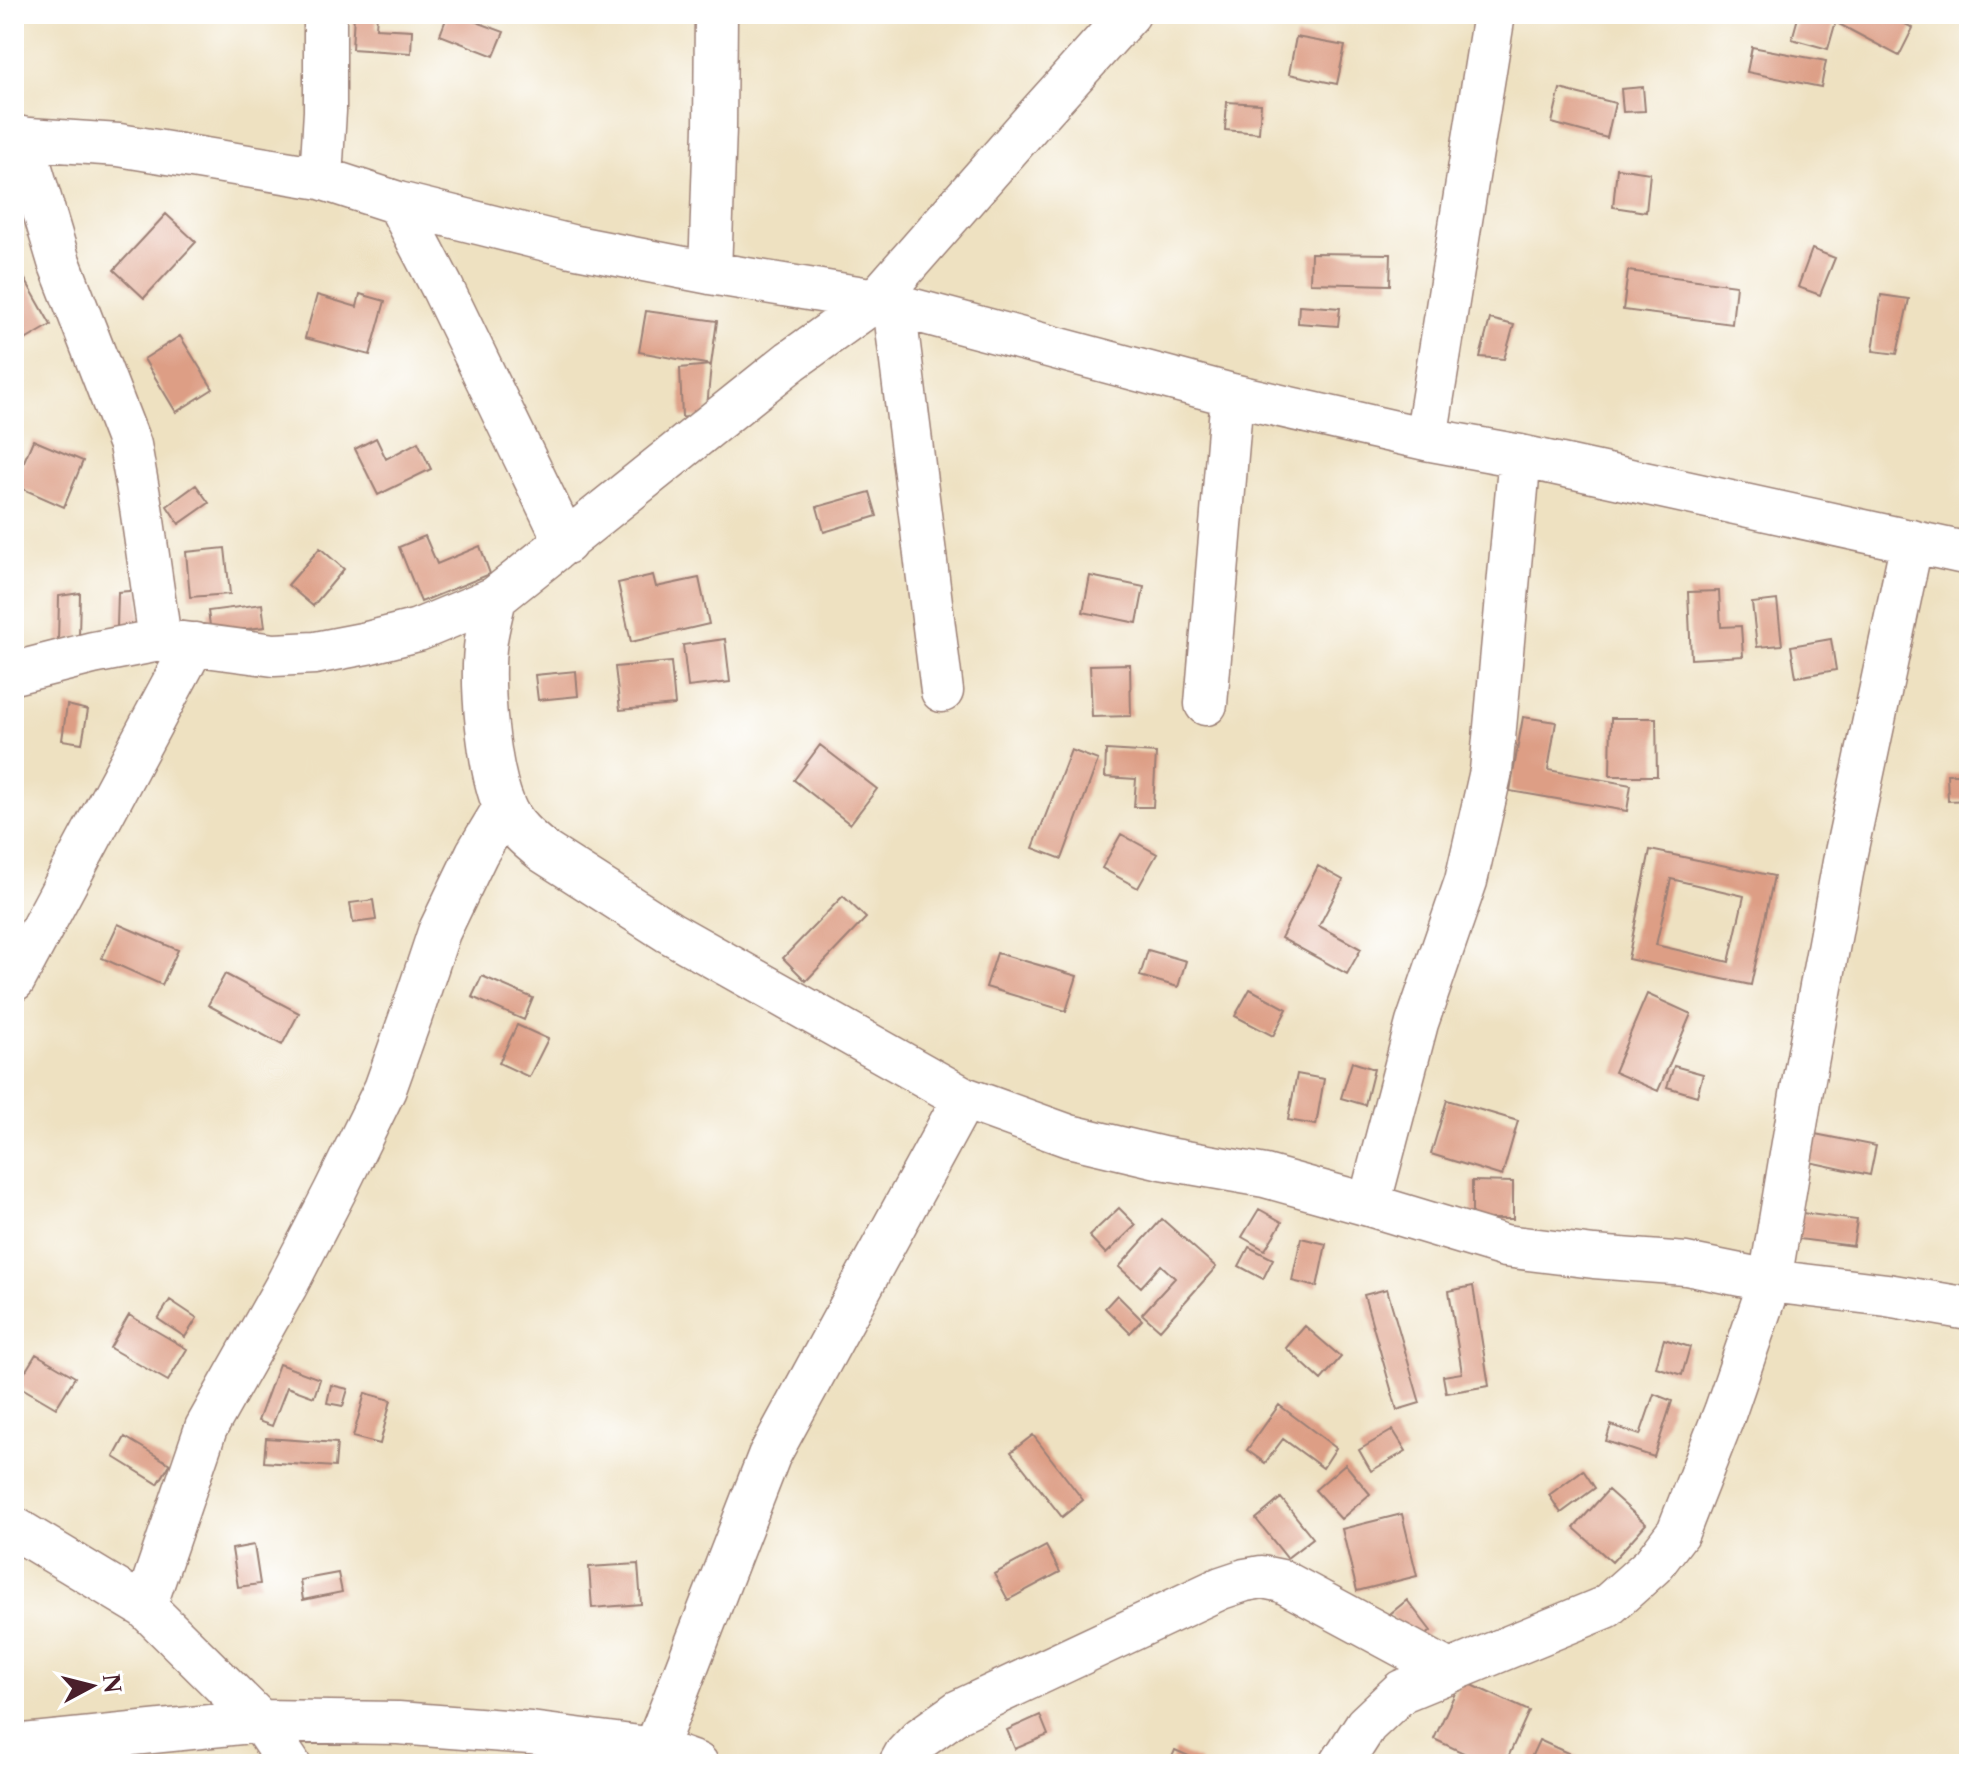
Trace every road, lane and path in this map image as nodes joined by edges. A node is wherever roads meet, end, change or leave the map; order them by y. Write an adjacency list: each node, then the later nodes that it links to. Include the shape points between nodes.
1 (325, 14): 6 (street)
2 (716, 14): 8 (street)
3 (1129, 14): 9 (street, via 1038,115)
4 (1494, 14): 11 (street)
5 (18, 138): 6 (street, via 119,145); 17 (street, via 130,445)
6 (321, 178): 7 (street)
7 (398, 203): 8 (street, via 571,246); 14 (street)
8 (710, 273): 9 (street)
9 (885, 302): 10 (street); 14 (street, via 791,361); 19 (street)
10 (1232, 395): 11 (street); 20 (street)
11 (1426, 439): 12 (street)
12 (1520, 456): 13 (street); 24 (street, via 1491,771 1466,881 1417,1023)
13 (1912, 541): 15 (street); 25 (street, via 1841,878)
14 (566, 543): 16 (street)
15 (1969, 554)
16 (495, 598): 17 (street, via 418,630 315,653 274,655); 21 (street, via 485,643 485,705)
17 (177, 642): 18 (street, via 93,653); 22 (street)
18 (14, 673)
19 (942, 691)
20 (1206, 704)
21 (504, 808): 23 (street, via 544,852 669,932); 28 (street, via 439,932 385,1089 293,1272 206,1428)
22 (14, 980)
23 (964, 1098): 24 (street, via 1069,1136 1265,1176); 32 (street, via 769,1456)
24 (1369, 1205): 25 (street, via 1505,1246 1686,1264)
25 (1770, 1281): 26 (street); 29 (street, via 1692,1501 1678,1532 1653,1565 1606,1607)
26 (1969, 1309)
27 (14, 1528): 28 (street)
28 (145, 1607): 30 (street)
29 (1449, 1671): 35 (street, via 1282,1581 1262,1577 1221,1588 959,1711 921,1738); 36 (street, via 1402,1691 1366,1725)
30 (260, 1721): 31 (street); 32 (street, via 398,1723); 33 (street)
31 (14, 1746)
32 (655, 1749): 34 (street)
33 (289, 1764)
34 (697, 1764)
35 (900, 1764)
36 (1341, 1764)

